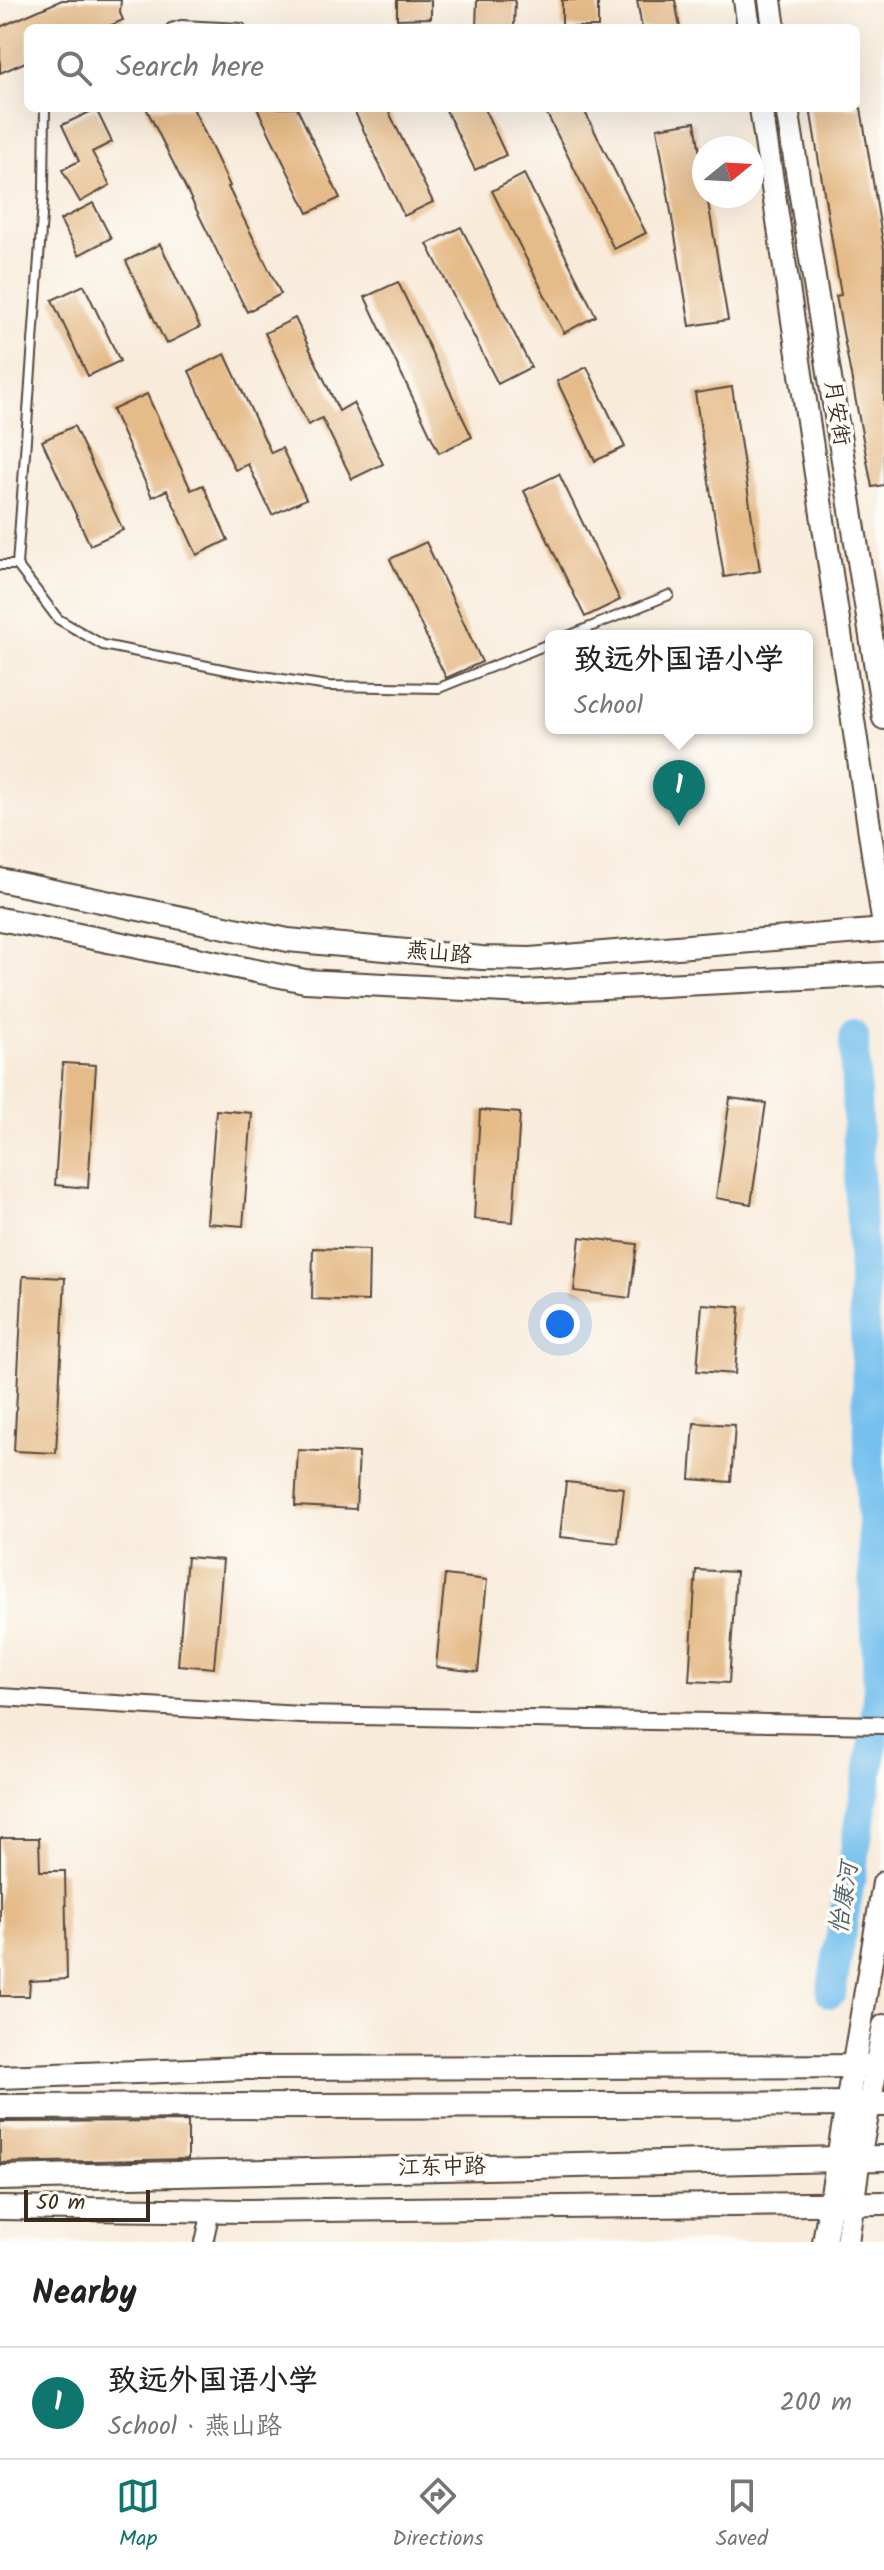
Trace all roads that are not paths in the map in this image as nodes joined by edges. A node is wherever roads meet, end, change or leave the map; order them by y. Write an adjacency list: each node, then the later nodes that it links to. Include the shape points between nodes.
1 (745, 0): 3 (street)
2 (770, 0): 4 (street)
3 (748, 24)
4 (773, 24)
5 (45, 112): 9 (lane)
6 (762, 112): 16 (street)
7 (788, 112): 13 (street, 月安街)
8 (0, 565): 9 (lane)
9 (17, 565): 12 (lane, via 58,619 103,645 237,672 313,683 439,688)
10 (669, 595): 11 (lane)
11 (583, 630)
12 (545, 645)
13 (884, 718)
14 (0, 880): 16 (street, 燕山路, via 288,940 482,958 530,959)
15 (0, 919): 17 (street, 燕山路, via 305,981 523,992)
16 (884, 928)
17 (884, 974)
18 (0, 1697): 19 (street, via 300,1715)
19 (884, 1725)
20 (884, 1883): 22 (street)
21 (884, 2026): 23 (street)
22 (854, 2066): 23 (street); 24 (street, via 246,2068); 25 (street)
23 (881, 2066): 25 (street)
24 (0, 2077)
25 (867, 2103): 26 (main road); 27 (street)
26 (0, 2107)
27 (848, 2158): 28 (main road, 江东中路); 29 (main road, 江东中路); 30 (street); 31 (street)
28 (884, 2158)
29 (0, 2178)
30 (830, 2203): 31 (street, 江东中路); 34 (street, 江东中路); 36 (street)
31 (853, 2203): 32 (street, 江东中路); 37 (street)
32 (884, 2203)
33 (0, 2208): 34 (street, 江东中路)
34 (211, 2211): 35 (street)
35 (204, 2242)
36 (824, 2242)
37 (847, 2242)

